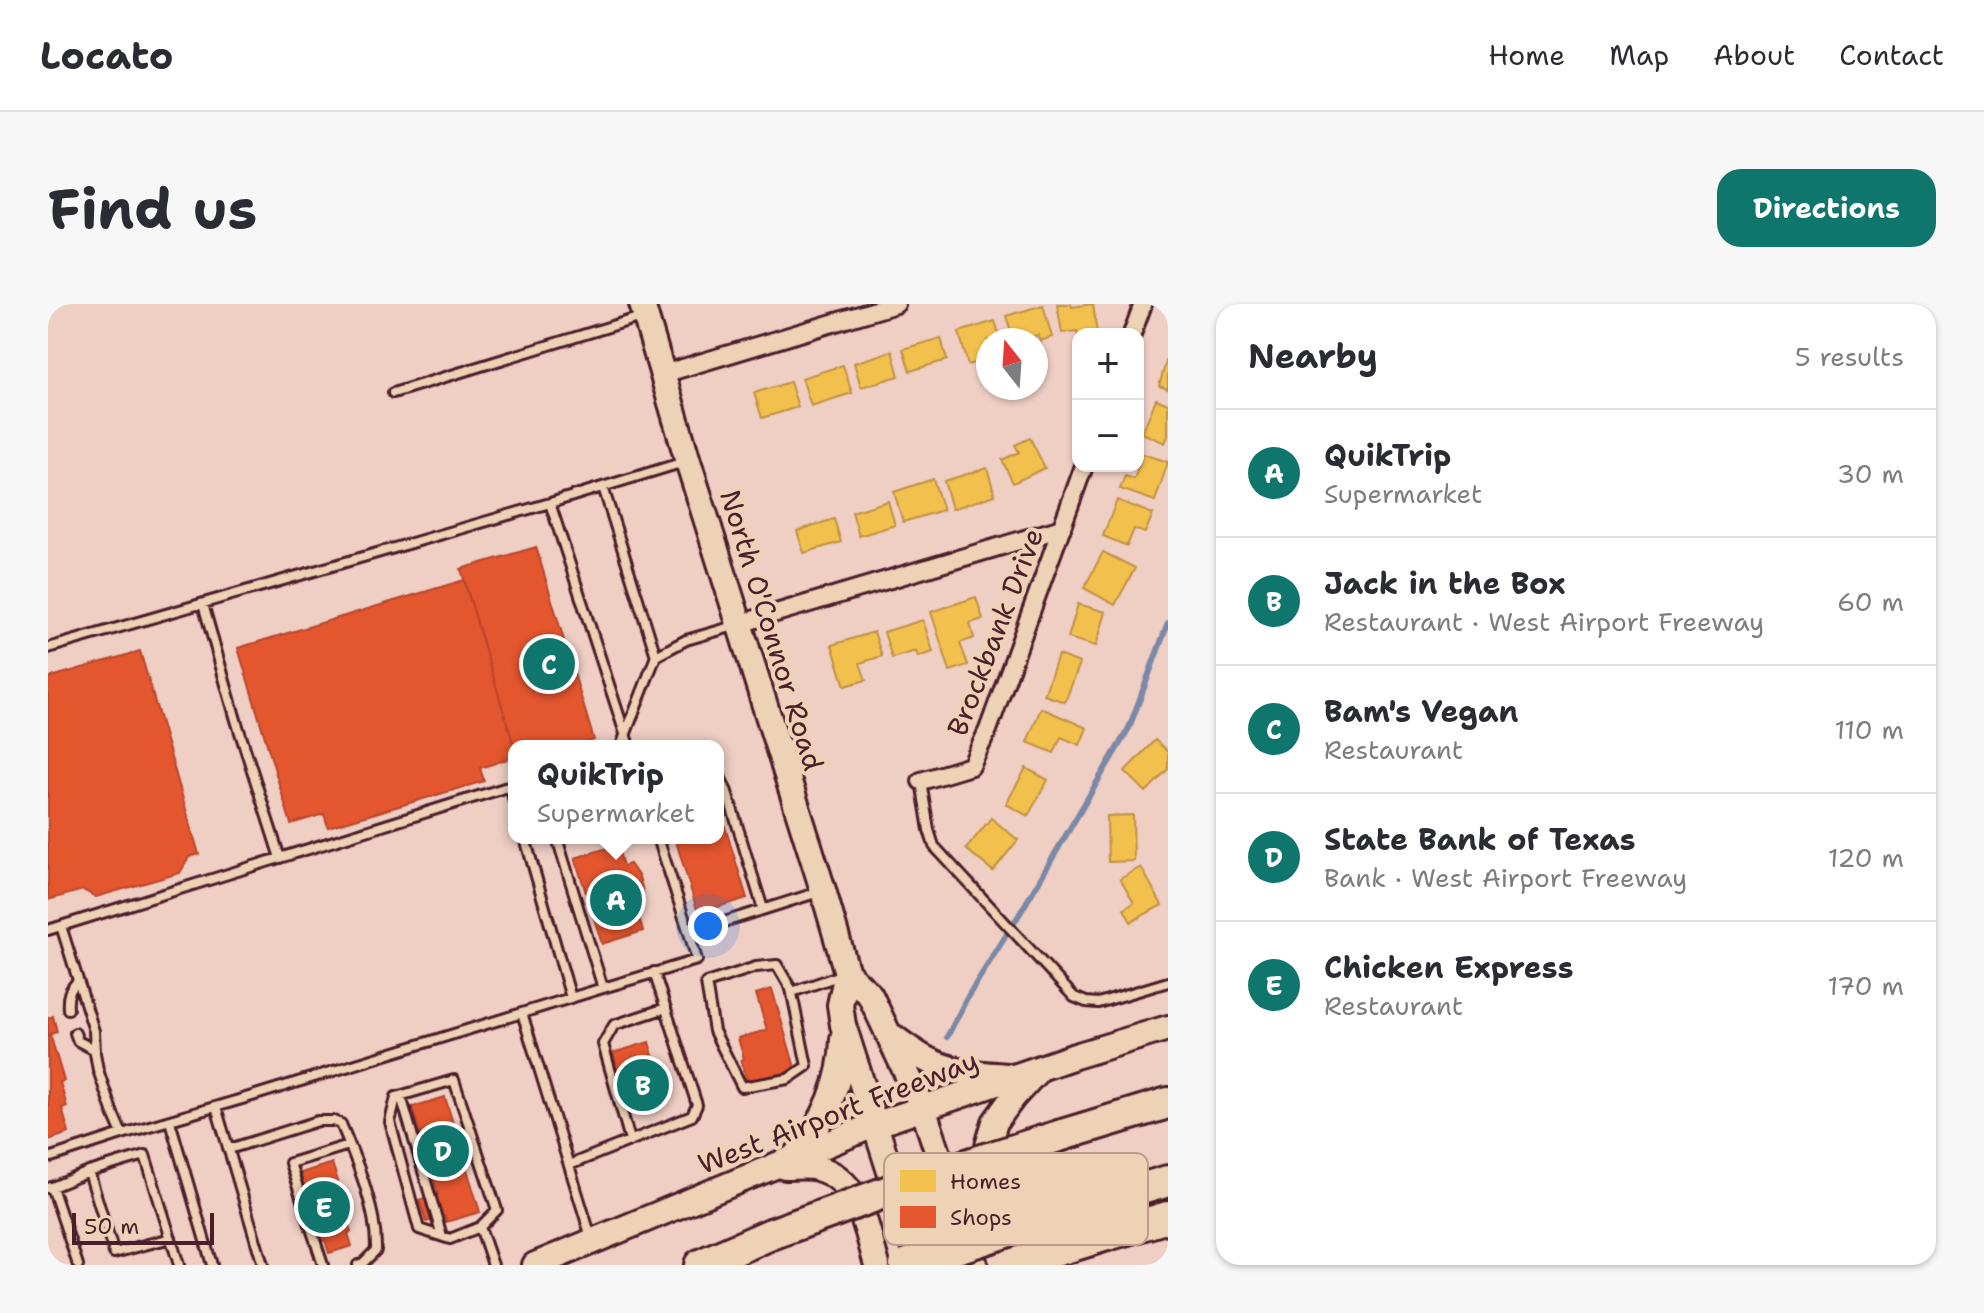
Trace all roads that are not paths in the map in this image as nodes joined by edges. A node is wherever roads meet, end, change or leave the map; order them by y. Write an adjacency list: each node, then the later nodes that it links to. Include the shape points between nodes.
1 (896, 304): 5 (street)
2 (1143, 304): 4 (street)
3 (644, 310): 5 (main road, North O'Connor Road); 6 (lane)
4 (1134, 328)
5 (663, 374): 7 (main road, North O'Connor Road)
6 (393, 393)
7 (688, 461): 9 (lane); 13 (main road, North O'Connor Road)
8 (1082, 472): 11 (street, Brockbank Drive)
9 (603, 487): 10 (lane); 15 (lane)
10 (550, 503): 12 (lane); 16 (lane)
11 (1062, 528): 13 (street); 18 (street, Brockbank Drive, via 971,766)
12 (203, 604): 14 (lane); 24 (lane)
13 (739, 624): 15 (lane, via 686,640); 25 (main road, North O'Connor Road)
14 (48, 648)
15 (656, 656): 17 (lane)
16 (627, 740)
17 (627, 740)
18 (921, 781): 33 (lane, via 934,846 1074,997 1098,1003)
19 (724, 785): 26 (lane)
20 (508, 786): 24 (lane)
21 (527, 844): 36 (lane)
22 (559, 844): 34 (lane)
23 (660, 844): 29 (lane)
24 (280, 858): 27 (lane)
25 (823, 890): 26 (lane); 31 (main road, North O'Connor Road)
26 (763, 909): 29 (lane)
27 (61, 926): 28 (lane); 32 (lane)
28 (48, 930)
29 (689, 933): 30 (lane, via 697,960)
30 (654, 972): 34 (lane); 37 (lane)
31 (847, 973): 35 (lane); 40 (main road, North O'Connor Road, via 840,1005); 43 (main road, North O'Connor Road, via 870,995)
32 (78, 981): 38 (lane, via 67,995); 44 (lane)
33 (1168, 982)
34 (603, 988): 36 (lane)
35 (792, 992): 35 (lane, via 807,1066 788,1079 742,1087 714,1031 706,983 777,965)
36 (571, 998): 39 (lane)
37 (666, 1008): 54 (lane, via 614,1025 603,1044); 54 (lane, via 697,1105 692,1116)
38 (68, 1009)
39 (522, 1013): 49 (lane); 63 (lane)
40 (843, 1025): 52 (main road, North O'Connor Road); 62 (main road, via 838,1083 828,1110 812,1136)
41 (1168, 1028): 45 (main road, West Airport Freeway)
42 (75, 1033): 44 (lane, via 78,1041)
43 (889, 1034): 46 (main road, via 937,1064); 50 (main road, North O'Connor Road)
44 (95, 1050): 53 (lane)
45 (1039, 1068): 46 (main road, West Airport Freeway); 58 (main road, via 995,1122)
46 (1013, 1077): 50 (main road, West Airport Freeway)
47 (401, 1096): 71 (lane, via 454,1080 497,1210); 72 (lane); 72 (lane, via 396,1097 390,1122 419,1229)
48 (1168, 1103): 59 (highway, bridge)
49 (216, 1107): 51 (lane); 56 (lane)
50 (923, 1108): 52 (main road, West Airport Freeway); 57 (main road, North O'Connor Road)
51 (170, 1121): 53 (lane); 84 (lane)
52 (874, 1125): 60 (main road, North O'Connor Road); 62 (main road, West Airport Freeway)
53 (122, 1134): 61 (lane)
54 (630, 1140): 63 (lane)
55 (349, 1145): 56 (lane, via 341,1124 318,1121); 86 (lane, via 290,1163); 87 (lane, via 376,1235 376,1250)
56 (229, 1149): 85 (lane)
57 (938, 1153)
58 (989, 1153)
59 (1005, 1153)
60 (884, 1155)
61 (48, 1158)
62 (783, 1162): 74 (main road, West Airport Freeway); 91 (main road, via 835,1174 848,1185)
63 (569, 1165): 74 (lane)
64 (89, 1172): 67 (lane); 73 (lane, via 145,1155); 80 (lane)
65 (1168, 1181): 66 (highway, bridge)
66 (1148, 1187)
67 (50, 1188): 81 (lane)
68 (884, 1193): 90 (highway, bridge)
69 (1168, 1217): 70 (highway, bridge)
70 (1148, 1223)
71 (480, 1227): 72 (lane, via 450,1239); 88 (lane)
72 (442, 1236)
73 (171, 1238): 80 (lane); 83 (lane)
74 (593, 1241): 89 (main road, West Airport Freeway)
75 (913, 1245): 93 (main road, North O'Connor Road)
76 (966, 1245): 92 (highway, bridge)
77 (968, 1245): 94 (main road, North O'Connor Road)
78 (1014, 1245): 96 (main road)
79 (1075, 1245): 95 (highway, bridge)
80 (114, 1253): 82 (lane)
81 (78, 1265)
82 (114, 1265)
83 (179, 1265)
84 (212, 1265)
85 (263, 1265)
86 (323, 1265)
87 (358, 1265)
88 (493, 1265)
89 (535, 1265)
90 (700, 1265)
91 (877, 1265)
92 (905, 1265)
93 (920, 1265)
94 (975, 1265)
95 (1010, 1265)
96 (1020, 1265)

